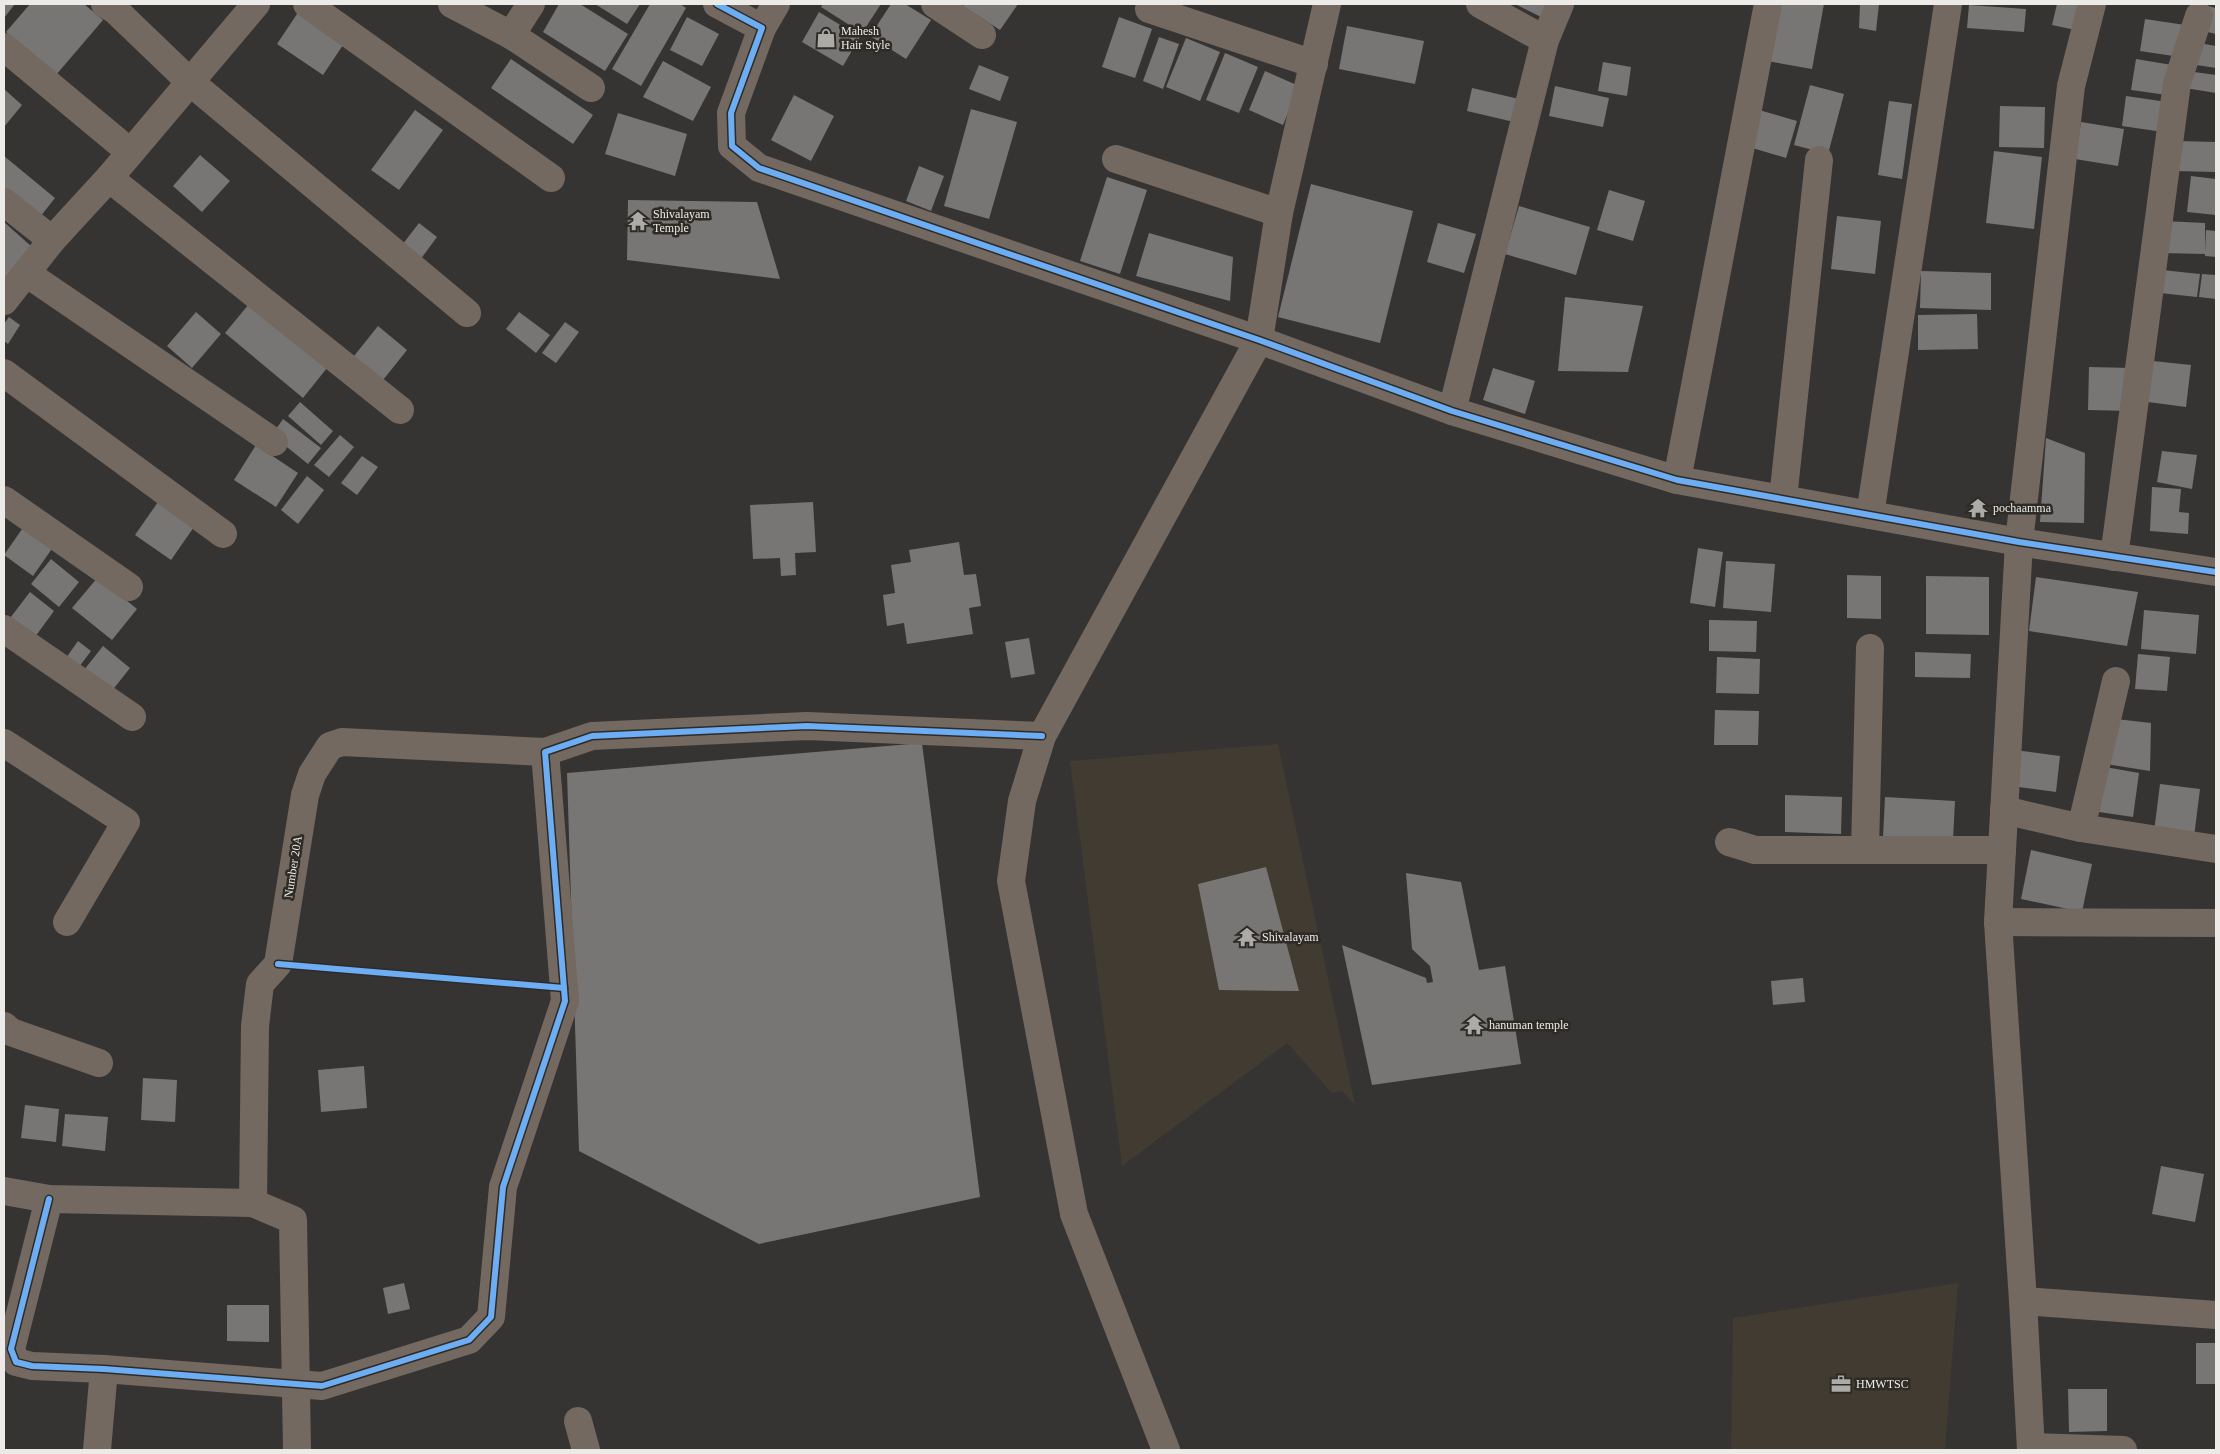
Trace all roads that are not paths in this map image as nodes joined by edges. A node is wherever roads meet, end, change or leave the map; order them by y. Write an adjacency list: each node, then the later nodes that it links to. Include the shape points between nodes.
1 (105, 4): 23 (street)
2 (256, 4): 23 (street)
3 (308, 4): 29 (street)
4 (452, 4): 18 (street)
5 (531, 4): 18 (street)
6 (717, 4): 17 (street)
7 (776, 4): 17 (street)
8 (935, 4): 19 (street)
9 (1328, 4): 22 (street)
10 (1480, 4): 20 (street)
11 (1560, 4): 20 (street)
12 (1768, 4): 41 (street)
13 (1948, 4): 44 (street)
14 (2092, 4): 46 (street, via 2071,86)
15 (1149, 9): 22 (street)
16 (2199, 16): 47 (street, via 2177,83)
17 (762, 28): 36 (street, via 731,113 732,146 759,168)
18 (511, 35): 24 (street)
19 (982, 35)
20 (1545, 40): 39 (street)
21 (4, 47): 25 (street)
22 (1314, 64): 31 (street)
23 (189, 81): 25 (street); 35 (street)
24 (591, 88)
25 (130, 152): 28 (street)
26 (1116, 160): 31 (street)
27 (1819, 160): 43 (street)
28 (109, 178): 32 (street); 38 (street)
29 (550, 178)
30 (4, 202): 32 (street)
31 (1279, 213): 36 (street)
32 (52, 240): 33 (street)
33 (26, 272): 34 (street); 40 (street)
34 (4, 301)
35 (467, 313)
36 (1259, 340): 39 (street); 54 (street)
37 (4, 373): 45 (street)
38 (400, 410)
39 (1452, 412): 41 (street)
40 (274, 442)
41 (1677, 480): 43 (street)
42 (4, 500): 49 (street)
43 (1783, 500): 44 (street)
44 (1870, 515): 46 (street)
45 (224, 534)
46 (2019, 542): 47 (street); 57 (street)
47 (2114, 557): 48 (street)
48 (2216, 572)
49 (129, 588)
50 (4, 629): 53 (street)
51 (1870, 648): 61 (street)
52 (2116, 681): 58 (street)
53 (132, 717)
54 (1042, 736): 56 (street, via 808,726 592,736); 80 (street, via 1022,801 1011,880 1074,1214)
55 (4, 744): 63 (street, via 126,822)
56 (545, 752): 70 (street, Number 20A, via 342,742 330,746 320,759 306,795 278,964 260,984 255,1026); 74 (street, via 565,1001 503,1187 491,1317 468,1340 322,1386)
57 (2004, 810): 58 (street); 62 (street)
58 (2081, 828): 60 (street)
59 (1730, 842): 61 (street, via 1755,850)
60 (2216, 849)
61 (1865, 850): 62 (street)
62 (2002, 850): 64 (street)
63 (67, 922)
64 (1998, 922): 65 (street); 71 (street)
65 (2216, 923)
66 (4, 1026): 67 (street, via 11,1032)
67 (99, 1063)
68 (4, 1191): 69 (street)
69 (49, 1199): 70 (street); 73 (street, via 11,1349 16,1362 32,1366)
70 (253, 1203): 74 (street, via 294,1220)
71 (2023, 1301): 72 (street); 76 (street)
72 (2216, 1315)
73 (104, 1369): 74 (street); 77 (street)
74 (295, 1385): 78 (street)
75 (578, 1421): 79 (street)
76 (2031, 1449): 81 (street)
77 (97, 1450)
78 (297, 1450)
79 (586, 1450)
80 (1166, 1450)
81 (2123, 1450)

